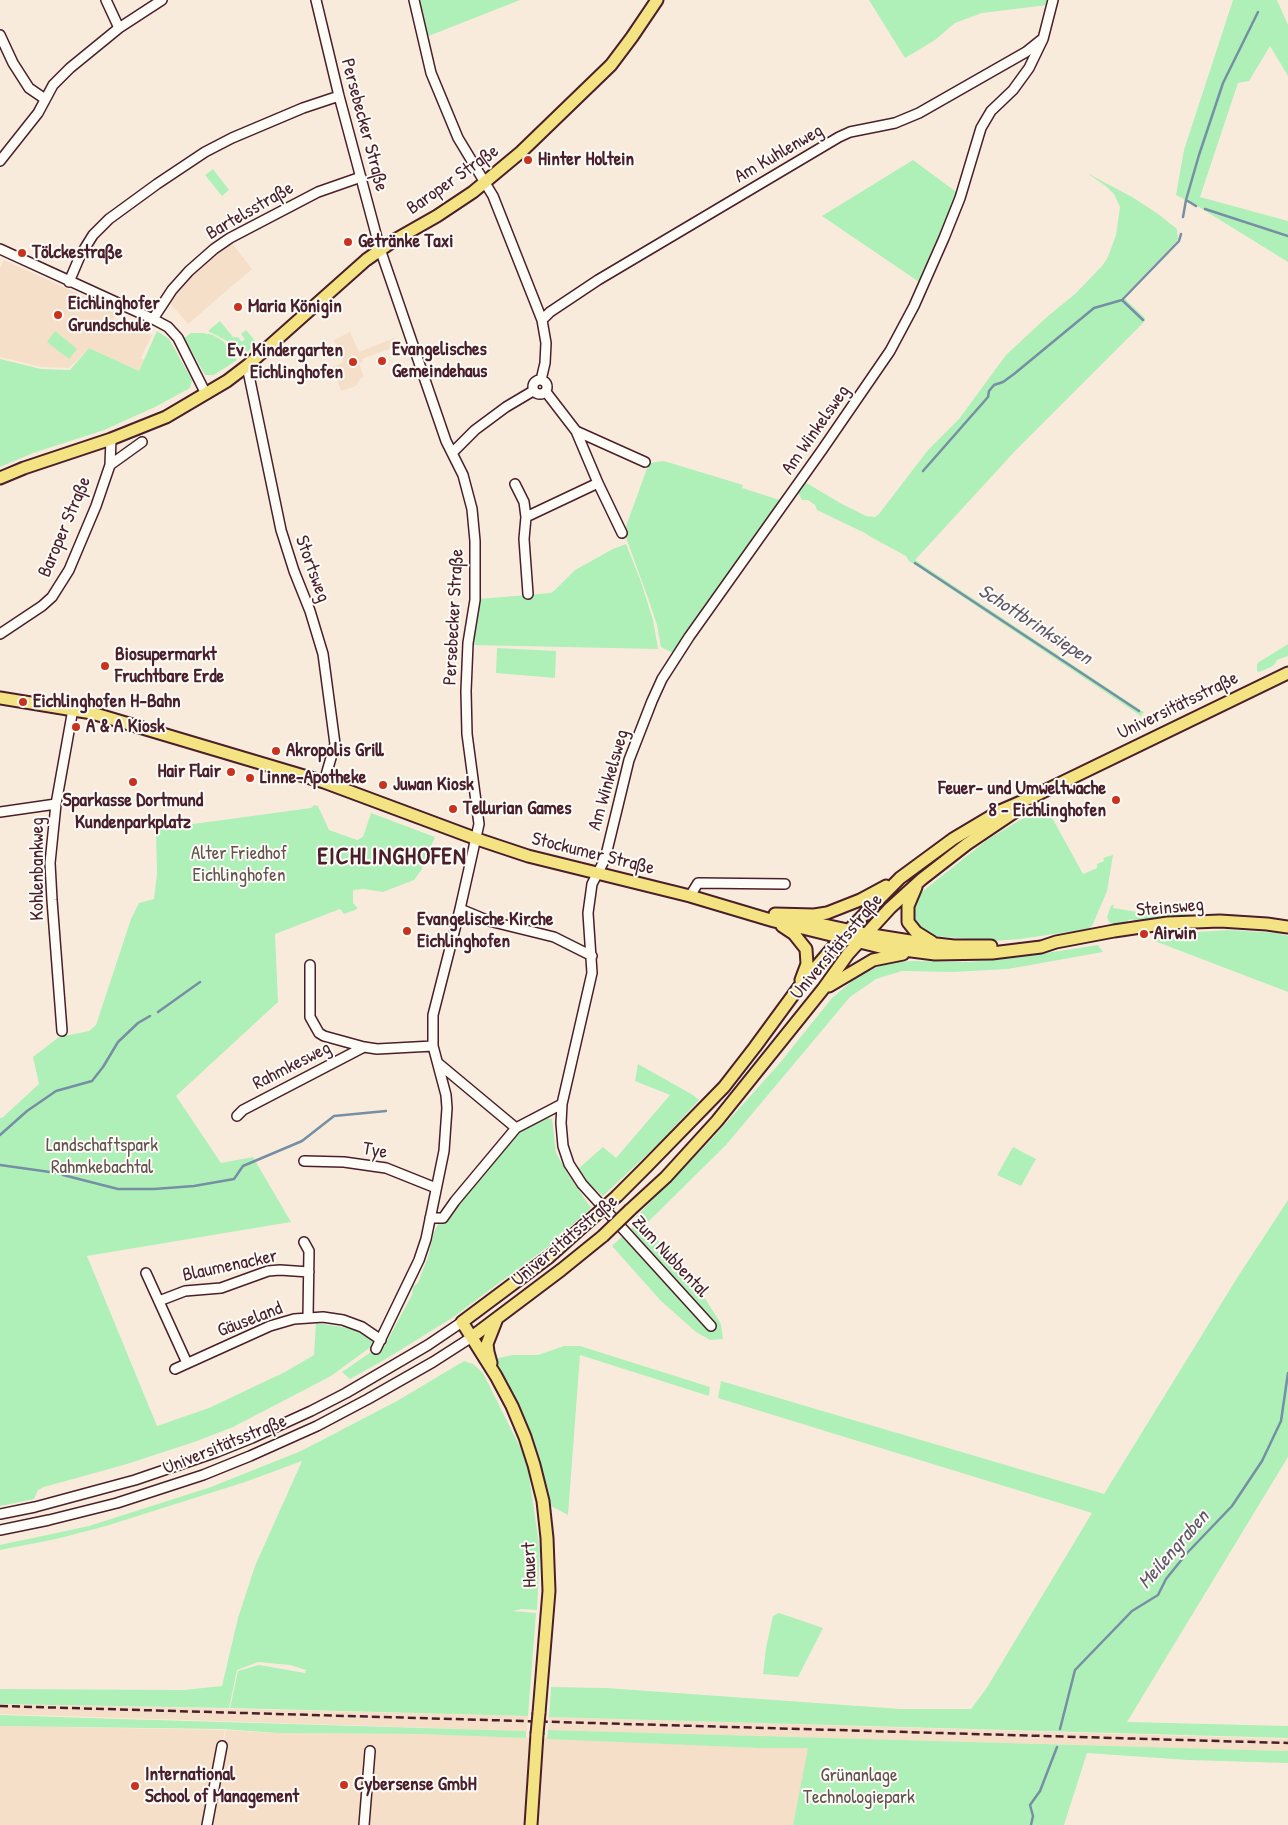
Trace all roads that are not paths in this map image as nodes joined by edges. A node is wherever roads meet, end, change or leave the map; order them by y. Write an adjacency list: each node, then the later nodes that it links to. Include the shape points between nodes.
1 (106, 0): 7 (street)
2 (162, 0): 7 (street)
3 (316, 0): 10 (street, Persebecker Straße)
4 (414, 0): 14 (street, via 431,73 458,138)
5 (657, 0): 14 (main road, Baroper Straße, via 611,65)
6 (1053, 0): 9 (street, Am Winkelsweg)
7 (120, 28): 11 (street, via 70,68 53,85)
8 (0, 35): 11 (street, via 28,88)
9 (1043, 39): 19 (street, Am Kuhlenweg, via 919,113 895,123 839,137 581,291); 46 (street, Am Winkelsweg, via 1024,76 991,111 981,128 944,238 890,351 662,679 629,760 605,858)
10 (339, 96): 13 (street, Persebecker Straße); 17 (street, via 232,138 157,184 109,219 93,235)
11 (45, 100): 12 (street)
12 (0, 161)
13 (361, 177): 15 (street, Persebecker Straße); 18 (street, Bartelsstraße, via 318,192 230,238 189,271)
14 (485, 184): 15 (main road, Baroper Straße); 19 (street, via 493,196)
15 (380, 249): 20 (main road, Baroper Straße); 28 (street, Persebecker Straße)
16 (0, 250): 17 (street)
17 (69, 282): 18 (street)
18 (153, 319): 24 (street, via 168,327 178,338)
19 (542, 320): 21 (street, via 546,343)
20 (247, 366): 24 (main road, Baroper Straße); 41 (street, Stortsweg, via 282,530 323,654 334,744)
21 (541, 380): 22 (street, via 534,383); 23 (street, via 547,385)
22 (533, 391): 23 (street, via 539,395); 28 (street, via 475,430)
23 (546, 392): 25 (street)
24 (206, 394): 26 (main road, Baroper Straße, via 166,417)
25 (576, 432): 29 (street); 32 (street)
26 (111, 439): 30 (street, Baroper Straße); 31 (main road)
27 (142, 442): 30 (street, Baroper Straße)
28 (452, 453): 45 (street, Persebecker Straße, via 463,474 474,523 474,600 466,691 479,824)
29 (645, 462)
30 (110, 465): 37 (street, Baroper Straße, via 73,561 55,594)
31 (0, 478)
32 (598, 483): 34 (street); 35 (street)
33 (515, 484): 34 (street, via 524,502)
34 (526, 517): 36 (street, via 524,539)
35 (622, 533)
36 (528, 594)
37 (0, 634)
38 (1288, 673): 42 (main road, Universitätsstraße)
39 (0, 698): 40 (main road, Stockumer Straße)
40 (73, 709): 41 (main road, Stockumer Straße); 43 (street, Kohlenbankweg)
41 (324, 782): 45 (main road, Stockumer Straße)
42 (1030, 798): 47 (main road, Universitätsstraße, via 1000,811 953,839); 48 (main road, Universitätsstraße, via 1016,812 982,833)
43 (56, 804): 44 (street); 63 (street, Kohlenbankweg, via 50,863)
44 (0, 812)
45 (477, 839): 46 (main road, Stockumer Straße); 51 (street, Persebecker Straße)
46 (597, 873): 50 (main road, Stockumer Straße); 59 (street, Zum Nubbental, via 588,905)
47 (900, 878): 52 (main road, via 860,900 827,913); 54 (main road, Universitätsstraße)
48 (922, 879): 55 (main road, Universitätsstraße); 57 (main road, via 910,900 908,918 916,932)
49 (785, 884): 50 (street, via 698,883)
50 (690, 896): 52 (main road, Stockumer Straße)
51 (460, 909): 59 (street, via 489,921 554,937); 64 (street, Persebecker Straße, via 435,1001)
52 (775, 917): 54 (main road, Stockumer Straße); 61 (main road, Universitätsstraße, via 806,949 807,964)
53 (1288, 927): 56 (main road, Steinsweg, via 1188,922)
54 (844, 934): 55 (main road, Stockumer Straße); 61 (main road, Universitätsstraße)
55 (862, 938): 57 (main road, Steinsweg); 58 (main road, Steinsweg, via 880,947); 62 (main road, Universitätsstraße)
56 (1056, 942): 57 (main road, Steinsweg, via 987,946); 58 (main road, Steinsweg, via 992,953)
57 (936, 944)
58 (916, 952): 62 (main road, via 873,960)
59 (592, 956): 67 (street, Zum Nubbental, via 592,978)
60 (310, 965): 65 (street, Rahmkesweg, via 310,1017 314,1027 324,1036)
61 (799, 987): 79 (main road, Universitätsstraße, bridge, via 724,1087 646,1167 549,1257)
62 (823, 990): 78 (main road, Universitätsstraße, bridge, via 666,1177 603,1236)
63 (62, 1031)
64 (433, 1046): 65 (street, Rahmkesweg); 66 (street, Persebecker Straße)
65 (364, 1047): 68 (street, Rahmkesweg)
66 (438, 1062): 69 (street); 71 (street, Persebecker Straße, via 447,1114)
67 (562, 1104): 69 (street); 80 (street, Zum Nubbental, via 562,1142 574,1173)
68 (237, 1116)
69 (516, 1128): 72 (street, via 444,1218)
70 (304, 1161): 71 (street, Tye, via 344,1162 383,1168)
71 (436, 1188): 72 (street, Persebecker Straße)
72 (430, 1218): 82 (street, Persebecker Straße, via 419,1260)
73 (304, 1242): 75 (street)
74 (146, 1272): 76 (street)
75 (309, 1272): 76 (street, Blaumenacker, via 268,1270 220,1288 185,1291); 77 (street)
76 (159, 1301): 84 (street)
77 (308, 1318): 82 (street, Gäuseland, via 333,1318 354,1324); 84 (street, Gäuseland, via 270,1326)
78 (496, 1320): 81 (main road, Universitätsstraße); 86 (main road, via 487,1344)
79 (462, 1322): 81 (main road, Hauert); 87 (street, Universitätsstraße, via 346,1393 252,1438 136,1480)
80 (711, 1326)
81 (472, 1337): 86 (main road, Hauert); 88 (street, Universitätsstraße, via 368,1399 250,1456 117,1503)
82 (381, 1340): 83 (street, Persebecker Straße)
83 (376, 1349)
84 (187, 1363): 85 (street, Gäuseland)
85 (175, 1369)
86 (496, 1376): 93 (main road, Hauert, bridge, via 525,1437 540,1485 546,1522 549,1596)
87 (0, 1514)
88 (0, 1530)
89 (222, 1746): 91 (street)
90 (370, 1752): 92 (street)
91 (207, 1825)
92 (364, 1825)
93 (531, 1825)

